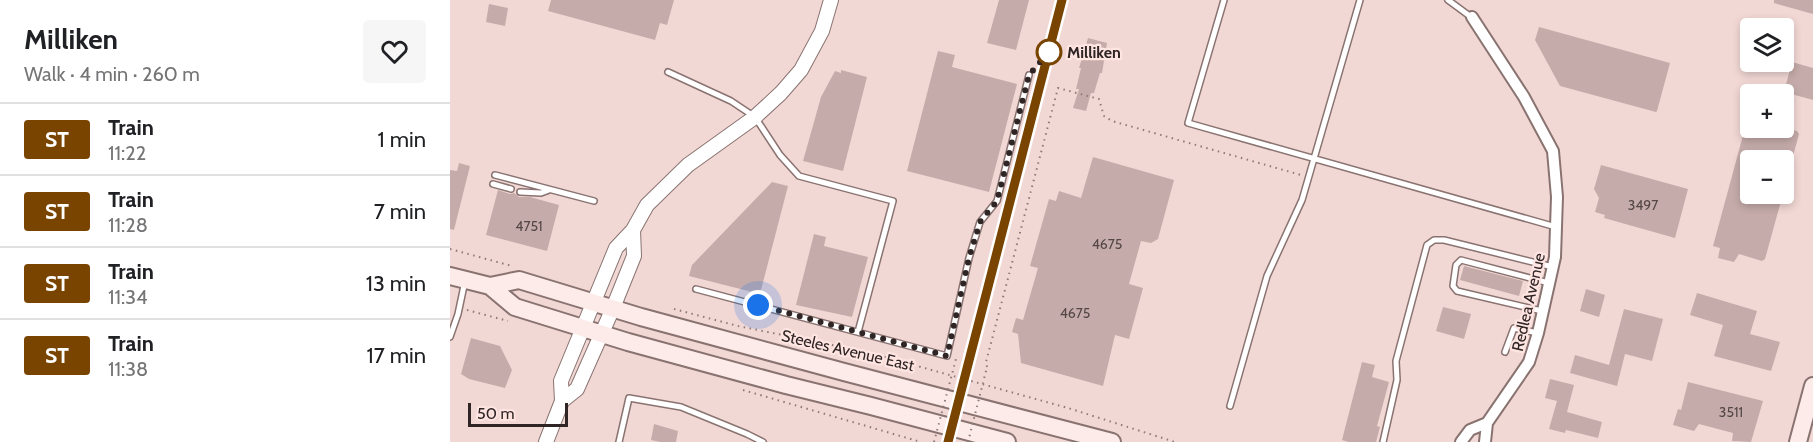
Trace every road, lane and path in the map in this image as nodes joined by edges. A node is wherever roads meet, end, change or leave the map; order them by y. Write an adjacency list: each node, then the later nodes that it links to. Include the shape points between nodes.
1 (831, 0): 8 (street, via 822,31 801,70)
2 (1224, 0): 9 (lane, via 1188,123)
3 (1360, 0): 9 (lane)
4 (1449, 0): 5 (lane)
5 (1472, 17): 17 (street, Redlea Avenue, via 1524,97 1553,151)
6 (668, 72): 8 (lane, via 731,101)
7 (1029, 75): 31 (lane, via 997,201 980,222 969,258 947,356)
8 (755, 117): 18 (street, via 688,165 647,205); 31 (lane, via 799,176 893,201)
9 (1315, 159): 11 (lane); 17 (lane)
10 (495, 175): 14 (lane)
11 (1309, 178): 39 (lane, via 1267,276); 45 (path, bridge, via 1112,121 1104,116 1099,99 1058,88)
12 (493, 184): 13 (lane)
13 (511, 189)
14 (550, 189): 15 (lane, via 541,193); 16 (lane)
15 (520, 192)
16 (594, 201)
17 (1556, 226): 20 (street, Redlea Avenue)
18 (633, 230): 26 (street, via 616,248); 28 (street, via 634,256)
19 (450, 249): 21 (path)
20 (1553, 267): 23 (street, Redlea Avenue); 49 (lane, via 1444,240 1426,245 1396,362 1397,380)
21 (519, 268)
22 (458, 278): 24 (main road, Steeles Avenue East); 34 (lane, via 458,314)
23 (1549, 283): 29 (street, Redlea Avenue); 29 (lane, via 1461,260 1456,265 1452,286 1457,291)
24 (490, 286): 26 (main road, Steeles Avenue East, via 519,280); 30 (main road, Steeles Avenue East, via 515,307)
25 (696, 289): 31 (lane)
26 (594, 302): 28 (main road, Steeles Avenue East); 30 (street)
27 (666, 307): 48 (path, Steeles Avenue East, via 867,352)
28 (613, 308): 33 (street); 47 (main road, Steeles Avenue East)
29 (1542, 311): 32 (street, Redlea Avenue)
30 (583, 327): 33 (main road, Steeles Avenue East); 38 (street, via 561,381)
31 (858, 332)
32 (1538, 333): 35 (lane, via 1514,328); 40 (street, Redlea Avenue, via 1529,362)
33 (601, 334): 38 (street, via 577,389); 46 (main road, Steeles Avenue East)
34 (450, 337)
35 (1504, 352)
36 (956, 359): 44 (path, bridge)
37 (1813, 386): 52 (main road)
38 (562, 401): 41 (street)
39 (1230, 406)
40 (1486, 423): 50 (street, Redlea Avenue, via 1470,430); 51 (street)
41 (549, 441)
42 (619, 442): 43 (lane, via 629,398 681,407)
43 (763, 442)
44 (934, 442)
45 (968, 442)
46 (1007, 442)
47 (1112, 442)
48 (1175, 442)
49 (1383, 442)
50 (1461, 442)
51 (1486, 442)
52 (1798, 442)

